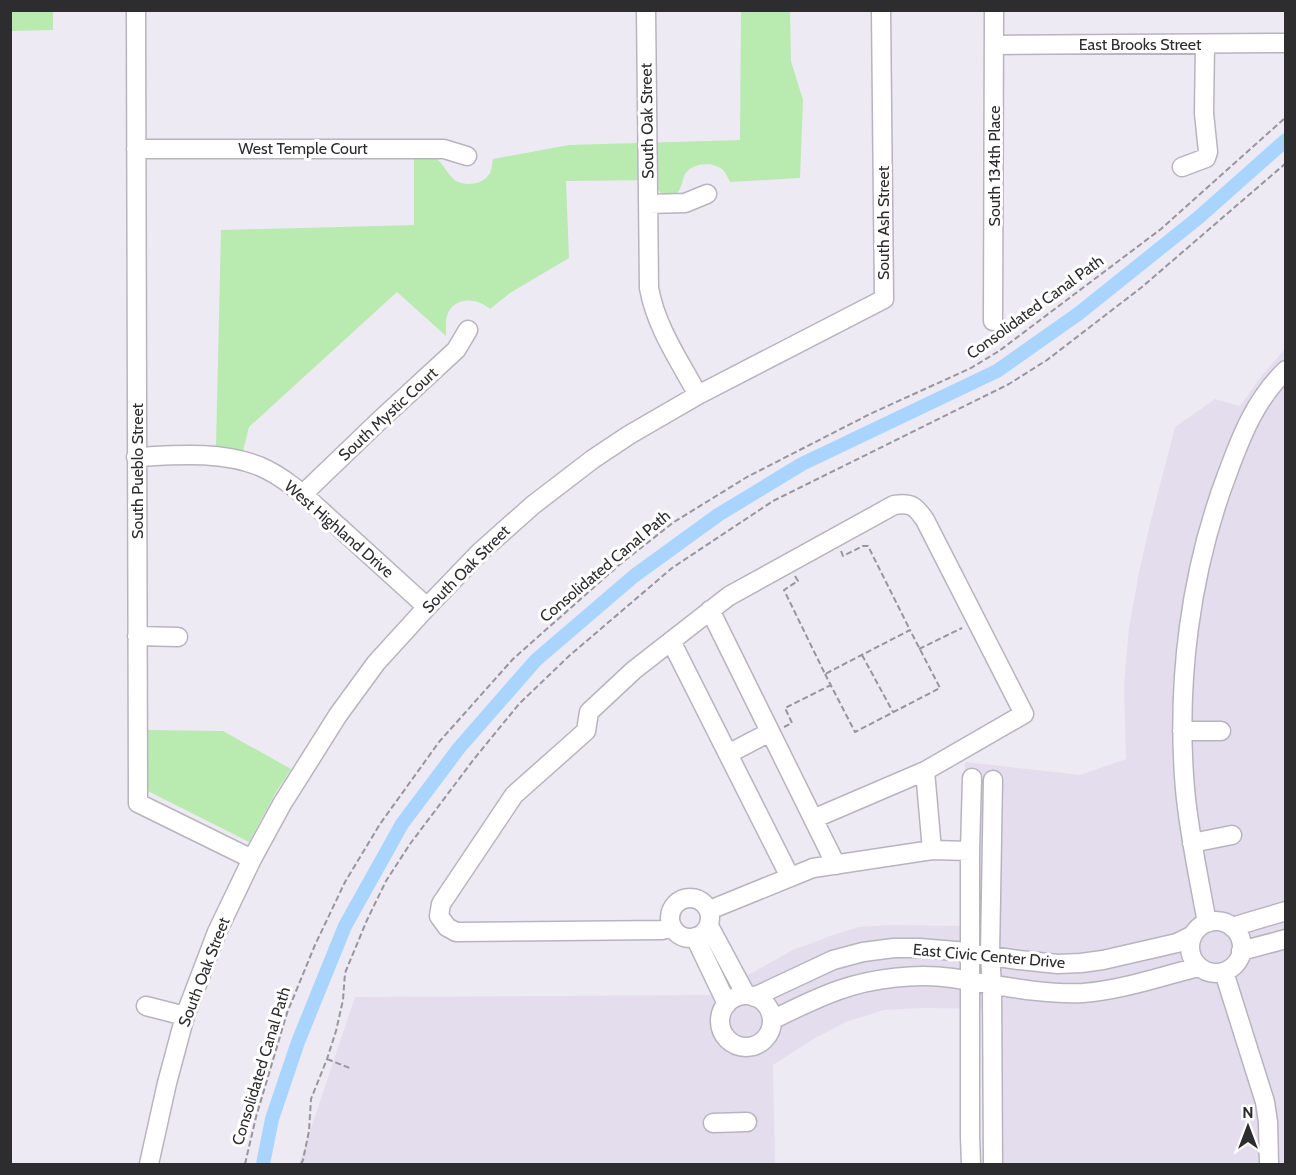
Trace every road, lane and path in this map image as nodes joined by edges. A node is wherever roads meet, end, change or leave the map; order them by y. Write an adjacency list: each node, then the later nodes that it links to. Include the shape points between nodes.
1 (136, 10): 9 (street, South Pueblo Street)
2 (646, 10): 13 (street, South Oak Street)
3 (881, 10): 17 (street, South Ash Street, via 884,299)
4 (994, 10): 7 (street, South 134th Place)
5 (1286, 43): 6 (street, East Brooks Street)
6 (1205, 44): 7 (street, East Brooks Street); 11 (street, via 1208,152 1206,158)
7 (994, 45): 14 (street, South 134th Place)
8 (1286, 117): 73 (path, Consolidated Canal Path, via 1161,229 999,351 747,477 674,522 513,659 439,742 380,824 345,882 287,1012)
9 (136, 149): 10 (street, West Temple Court, via 444,148); 18 (street, South Pueblo Street)
10 (467, 156)
11 (1182, 168)
12 (707, 194): 13 (street, via 684,203)
13 (648, 204): 17 (street, South Oak Street, via 651,302)
14 (993, 321)
15 (468, 330): 19 (street, South Mystic Court, via 456,350)
16 (1286, 370): 34 (street, via 1249,419 1212,519 1189,628)
17 (698, 395): 22 (street, South Oak Street, via 629,435 560,484 507,528)
18 (136, 456): 19 (street, West Highland Drive, via 220,456 273,473); 26 (street, South Pueblo Street)
19 (303, 494): 22 (street, West Highland Drive)
20 (834, 538): 21 (street); 24 (street, via 894,505 916,507); 25 (path, via 843,556 868,546)
21 (788, 564): 23 (street); 31 (path, via 798,581 784,590)
22 (427, 607): 46 (street, South Oak Street, via 376,663 338,715)
23 (710, 610): 28 (street); 36 (street)
24 (976, 621): 29 (path); 38 (street, via 1024,714)
25 (910, 630): 29 (path); 30 (path)
26 (137, 636): 27 (street); 46 (street, South Pueblo Street, via 138,803)
27 (178, 637)
28 (671, 641): 37 (street); 53 (street, via 589,712 586,731 514,795 441,904 439,916 456,932)
29 (919, 649): 33 (path, via 939,688)
30 (862, 655): 31 (path); 33 (path)
31 (825, 674): 32 (path)
32 (831, 685): 33 (path, via 855,732); 36 (path, via 785,708 792,723)
33 (892, 712)
34 (1182, 731): 35 (street); 43 (street)
35 (1221, 731)
36 (770, 732): 37 (street); 41 (street)
37 (728, 754): 48 (street)
38 (925, 771): 41 (street); 44 (street)
39 (972, 778): 45 (street)
40 (993, 780): 58 (street)
41 (813, 819): 47 (street)
42 (1232, 835): 43 (street)
43 (1192, 843): 51 (street)
44 (932, 850): 45 (street); 47 (street)
45 (970, 851): 57 (street)
46 (252, 859): 66 (street, South Oak Street)
47 (836, 865): 48 (street)
48 (790, 877): 50 (street)
49 (1286, 910): 52 (street)
50 (707, 918): 53 (street, via 685,937); 53 (street, via 698,899 685,898 670,911); 63 (street); 64 (street)
51 (1207, 923): 52 (street, via 1220,922); 54 (street)
52 (1232, 927): 56 (street, via 1240,938)
53 (669, 928)
54 (1193, 935): 58 (street, East Civic Center Drive, via 1177,943 1081,963); 59 (street, via 1190,952)
55 (1286, 939): 56 (street)
56 (1241, 951): 60 (street, via 1236,964)
57 (970, 953): 58 (street, East Civic Center Drive); 61 (street); 63 (street, East Civic Center Drive, via 919,948 863,952 833,960)
58 (990, 955): 62 (street)
59 (1199, 967): 60 (street); 62 (street, East Civic Center Drive, via 1110,990 1082,993)
60 (1224, 972): 76 (street, via 1264,1102)
61 (971, 982): 62 (street, East Civic Center Drive); 67 (street, East Civic Center Drive, via 918,976 864,983 812,1000); 74 (street)
62 (992, 985): 75 (street)
63 (750, 996): 64 (street, East Civic Center Drive); 67 (street, via 767,1005)
64 (727, 1004): 67 (street, via 721,1025 730,1041 741,1046 762,1042 772,1028)
65 (146, 1006): 66 (street)
66 (185, 1016): 72 (street, South Oak Street)
67 (772, 1020)
68 (327, 1059): 69 (path)
69 (352, 1069)
70 (747, 1122): 71 (street)
71 (713, 1123)
72 (149, 1164)
73 (245, 1164)
74 (971, 1164)
75 (993, 1164)
76 (1269, 1164)

